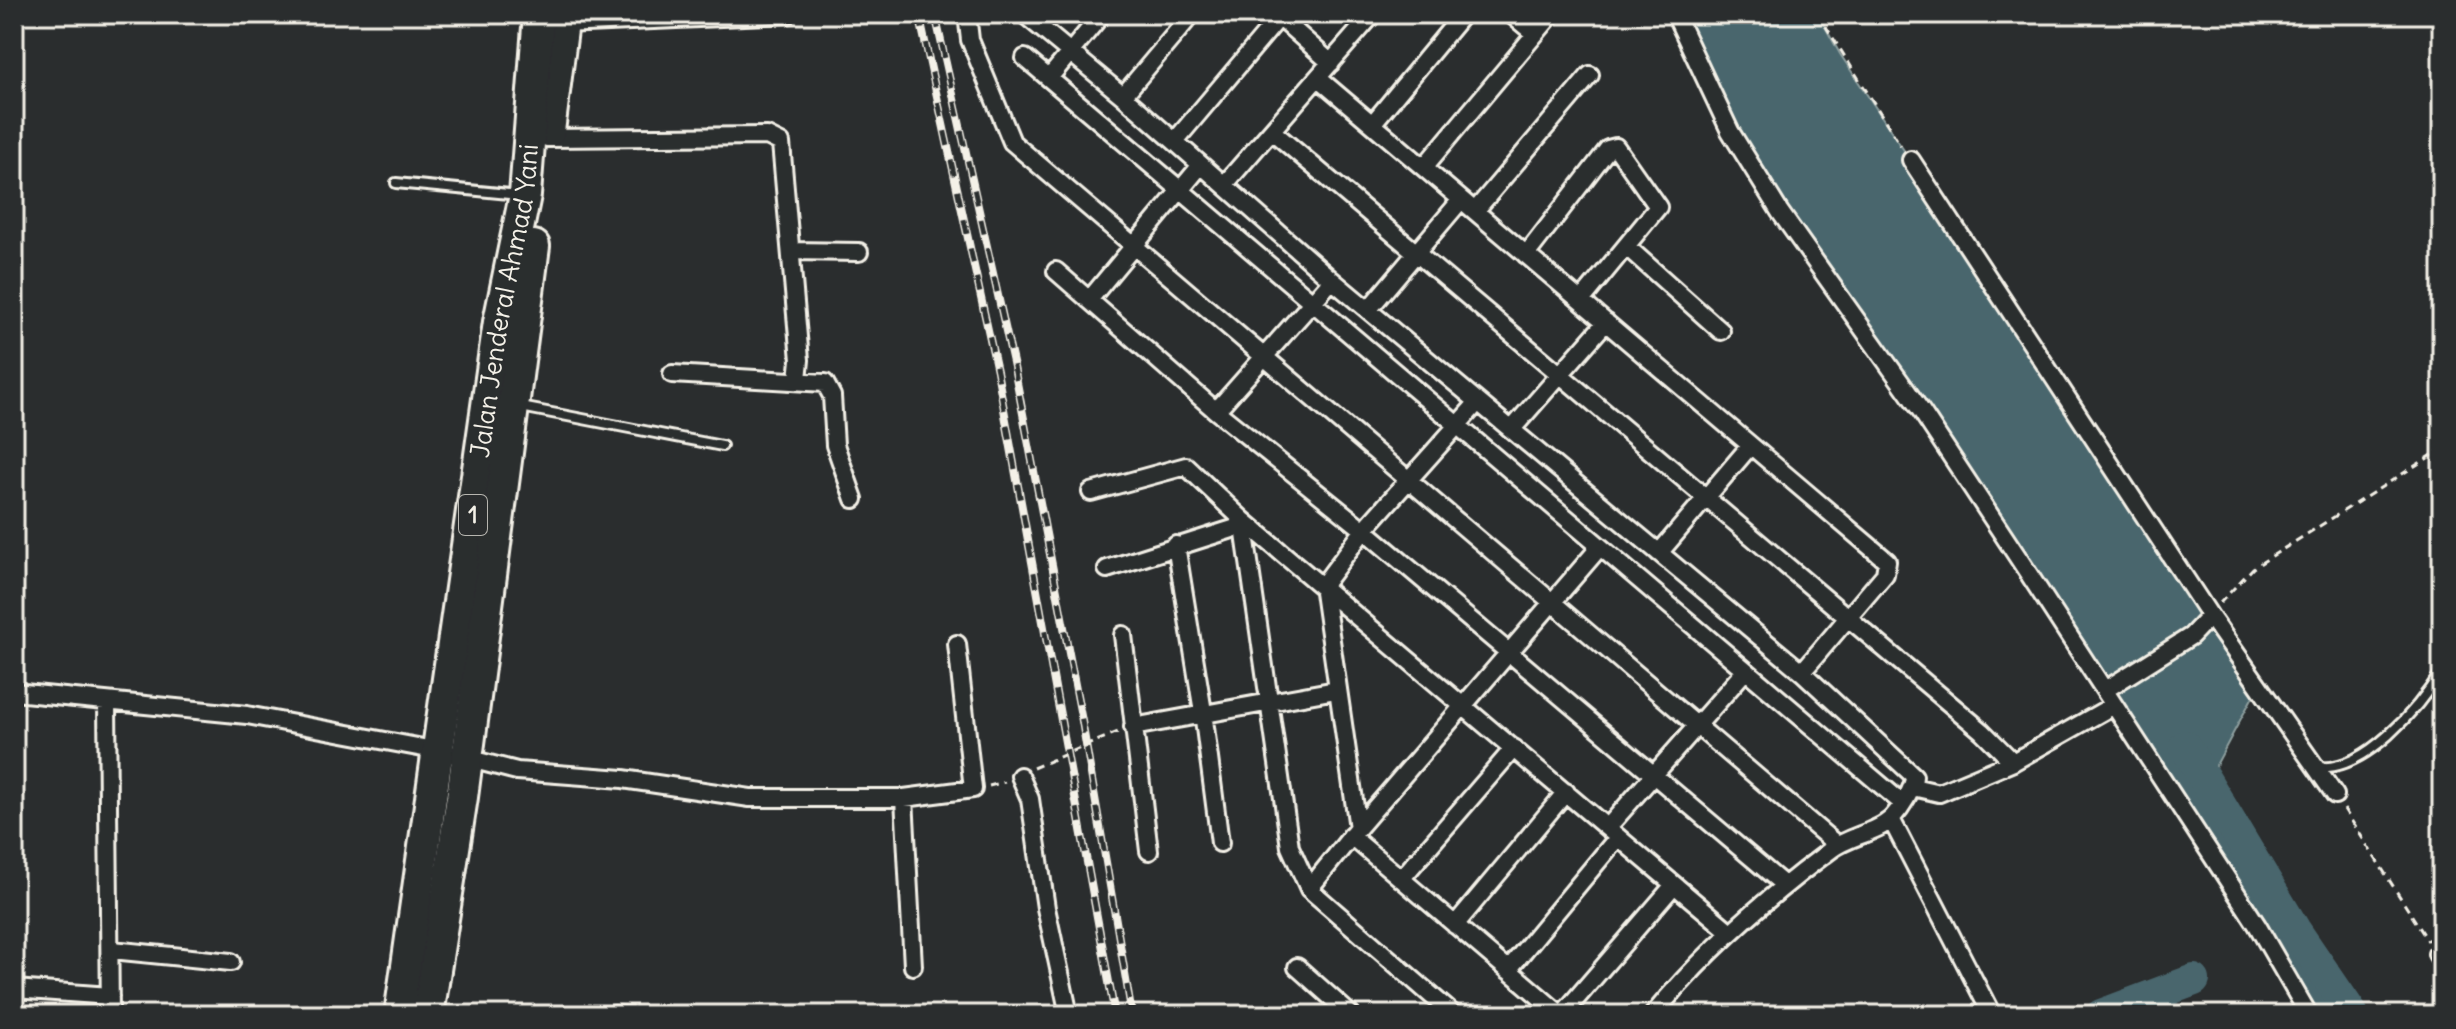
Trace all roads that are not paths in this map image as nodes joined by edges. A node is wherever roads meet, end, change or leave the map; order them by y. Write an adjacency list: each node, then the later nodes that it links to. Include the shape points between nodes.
1 (788, 14): 12 (street)
2 (967, 14): 33 (street, via 970,40 1012,142)
3 (1024, 14): 14 (street)
4 (1102, 14): 14 (street)
5 (1192, 14): 20 (street)
6 (1373, 14): 16 (street)
7 (1463, 14): 21 (street)
8 (1511, 14): 13 (street)
9 (1552, 14): 13 (street)
10 (1675, 14): 80 (street, via 1730,131 1780,212 1922,412)
11 (1279, 15): 16 (street); 24 (street)
12 (555, 17): 23 (highway, Jalan Jenderal Ahmad Yani / 1); 31 (highway, Jalan Jenderal Ahmad Yani / 1)
13 (1535, 34): 27 (street)
14 (1071, 51): 18 (street); 20 (street)
15 (1025, 58): 18 (street)
16 (1331, 63): 19 (street)
17 (1590, 75): 32 (street)
18 (1049, 78): 30 (street)
19 (1318, 78): 21 (street); 22 (street)
20 (1123, 96): 24 (street)
21 (1373, 123): 27 (street)
22 (1272, 131): 29 (street); 37 (street)
23 (548, 138): 35 (street, via 775,138 784,150); 52 (highway, Jalan Jenderal Ahmad Yani / 1)
24 (1175, 141): 26 (street)
25 (1911, 160): 70 (street)
26 (1201, 165): 29 (street); 30 (street)
27 (1424, 167): 32 (street)
28 (396, 183): 31 (lane)
29 (1224, 185): 40 (street)
30 (1181, 191): 33 (street); 43 (street)
31 (525, 195): 88 (highway, Jalan Jenderal Ahmad Yani / 1, via 499,322)
32 (1468, 205): 37 (street); 38 (street)
33 (1135, 247): 41 (street); 47 (street)
34 (1627, 247): 38 (street, via 1658,203 1612,147); 42 (street); 46 (street)
35 (791, 251): 36 (street); 50 (street)
36 (859, 252)
37 (1416, 253): 44 (street); 49 (street)
38 (1526, 255): 42 (street)
39 (1056, 271): 41 (street)
40 (1332, 280): 43 (street); 44 (street)
41 (1089, 300): 53 (street)
42 (1581, 301): 45 (street)
43 (1313, 302): 47 (street); 54 (street)
44 (1368, 310): 51 (street)
45 (1606, 322): 49 (street); 57 (street)
46 (1721, 331)
47 (1263, 357): 53 (street); 58 (street)
48 (672, 374): 50 (street)
49 (1560, 375): 55 (street); 61 (street)
50 (798, 379): 60 (street, via 821,381 831,389 835,445)
51 (1478, 402): 54 (street); 55 (street)
52 (512, 405): 56 (lane); 88 (highway, Jalan Jenderal Ahmad Yani / 1)
53 (1216, 411): 63 (street)
54 (1455, 426): 58 (street); 65 (street)
55 (1512, 429): 66 (street)
56 (722, 446)
57 (1750, 446): 61 (street); 71 (street, via 1887,561 1885,574)
58 (1409, 479): 63 (street); 69 (street)
59 (1091, 492): 62 (street, via 1186,466)
60 (854, 499)
61 (1707, 499): 66 (street); 71 (street)
62 (1242, 523): 64 (street); 68 (street); 81 (street)
63 (1364, 530): 68 (street); 74 (street)
64 (1176, 545): 67 (street); 84 (street)
65 (1599, 548): 69 (street); 76 (street)
66 (1659, 553): 77 (street)
67 (1107, 569)
68 (1323, 585): 78 (street); 83 (street)
69 (1553, 602): 74 (street); 85 (street)
70 (2210, 616): 80 (street, via 2191,636 2124,678); 90 (street)
71 (1849, 619): 77 (street); 89 (street)
72 (1123, 635): 86 (street)
73 (957, 644): 96 (street, via 973,789)
74 (1509, 654): 83 (street); 92 (street)
75 (2442, 670): 90 (lane, via 2416,707 2360,757 2338,767)
76 (1745, 671): 85 (street); 97 (street)
77 (1802, 672): 93 (street, via 1911,772)
78 (1336, 690): 81 (street); 99 (street)
79 (14, 692): 82 (street)
80 (2110, 698): 89 (street); 128 (street)
81 (1269, 700): 84 (street); 107 (street, via 1290,847)
82 (107, 702): 88 (street, via 247,715); 110 (street)
83 (1466, 706): 87 (street); 99 (street)
84 (1203, 712): 86 (street); 101 (street)
85 (1698, 724): 92 (street); 102 (street)
86 (1133, 727): 103 (street)
87 (1514, 748): 94 (street); 104 (street)
88 (452, 756): 96 (street, via 517,771 623,779 750,798); 118 (highway, Jalan Jenderal Ahmad Yani / 1); 119 (highway, Jalan Jenderal Ahmad Yani / 1)
89 (2013, 762): 93 (street, via 1939,793)
90 (2315, 767): 95 (street)
91 (1020, 776): 122 (street, via 1030,799)
92 (1652, 777): 100 (street); 106 (street)
93 (1913, 787): 97 (street)
94 (1566, 792): 100 (street); 108 (street)
95 (2335, 795)
96 (904, 798): 112 (street)
97 (1902, 803): 98 (street)
98 (1894, 826): 102 (street); 127 (street)
99 (1354, 832): 104 (street); 107 (street)
100 (1613, 832): 105 (street); 114 (street)
101 (1220, 843)
102 (1837, 845): 106 (street)
103 (1149, 851)
104 (1401, 879): 108 (street)
105 (1674, 885): 109 (street); 125 (street)
106 (1784, 885): 109 (street)
107 (1309, 889): 124 (street)
108 (1455, 925): 114 (street)
109 (1729, 931): 126 (street)
110 (112, 950): 111 (street); 116 (street)
111 (231, 962)
112 (913, 966)
113 (1297, 967): 123 (street)
114 (1508, 970): 125 (street)
115 (14, 989): 116 (street)
116 (110, 996): 117 (street)
117 (110, 1015)
118 (400, 1015)
119 (428, 1015)
120 (600, 1015): 121 (lane)
121 (658, 1015)
122 (1069, 1015)
123 (1351, 1015)
124 (1454, 1015)
125 (1561, 1015)
126 (1653, 1015)
127 (1992, 1015)
128 (2309, 1015)

